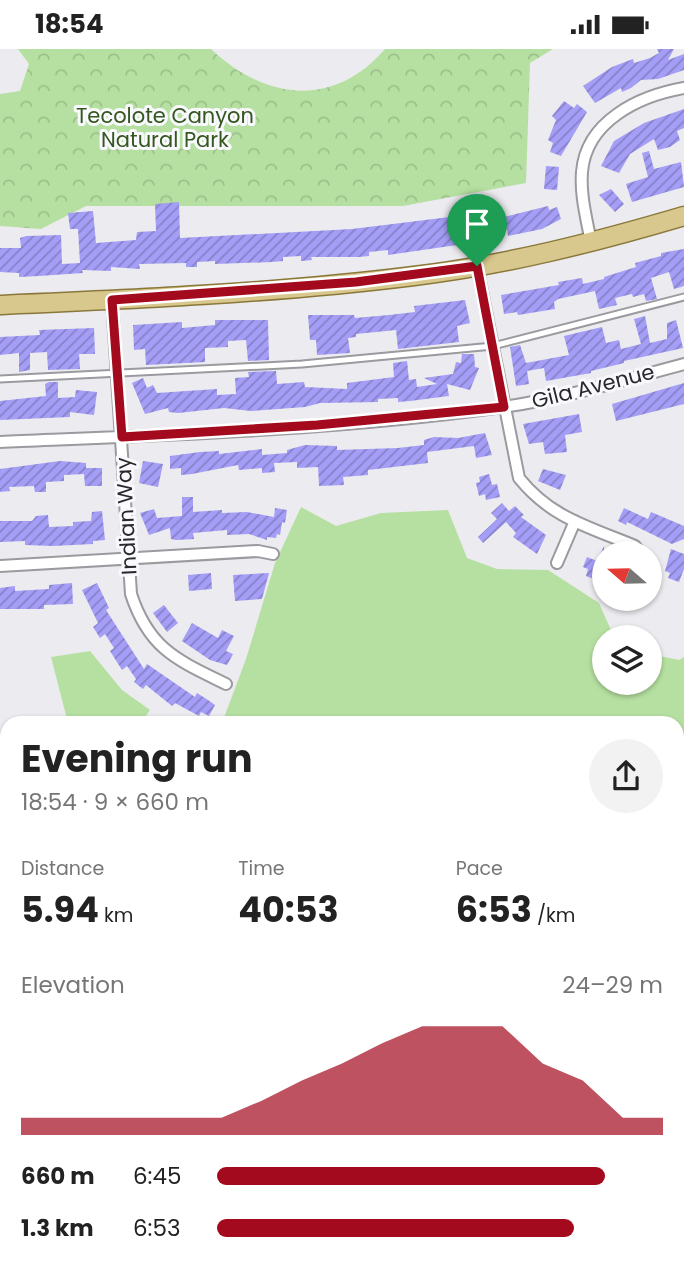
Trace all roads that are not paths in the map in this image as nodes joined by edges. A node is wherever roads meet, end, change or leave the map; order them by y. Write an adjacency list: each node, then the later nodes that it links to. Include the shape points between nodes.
1 (684, 88): 3 (street, via 629,105 595,135 582,172)
2 (684, 216): 3 (main road)
3 (591, 243): 4 (main road)
4 (477, 266): 6 (main road, via 368,281); 8 (street)
5 (684, 297): 8 (lane)
6 (112, 300): 7 (main road); 10 (street, Indian Way)
7 (0, 305)
8 (493, 345): 10 (lane, via 302,363); 12 (street)
9 (684, 363): 12 (street, Gila Avenue)
10 (119, 373): 11 (lane); 13 (street, Indian Way)
11 (0, 379)
12 (504, 407): 13 (street, Gila Avenue); 15 (street, via 519,478 536,499)
13 (122, 437): 14 (street, Gila Avenue); 18 (street, Indian Way)
14 (0, 442)
15 (575, 521): 16 (street); 19 (street)
16 (623, 541)
17 (273, 554): 18 (street, via 258,551)
18 (129, 559): 20 (street); 21 (street, Indian Way, via 131,594 151,637 173,658)
19 (557, 563)
20 (0, 566)
21 (226, 684)

